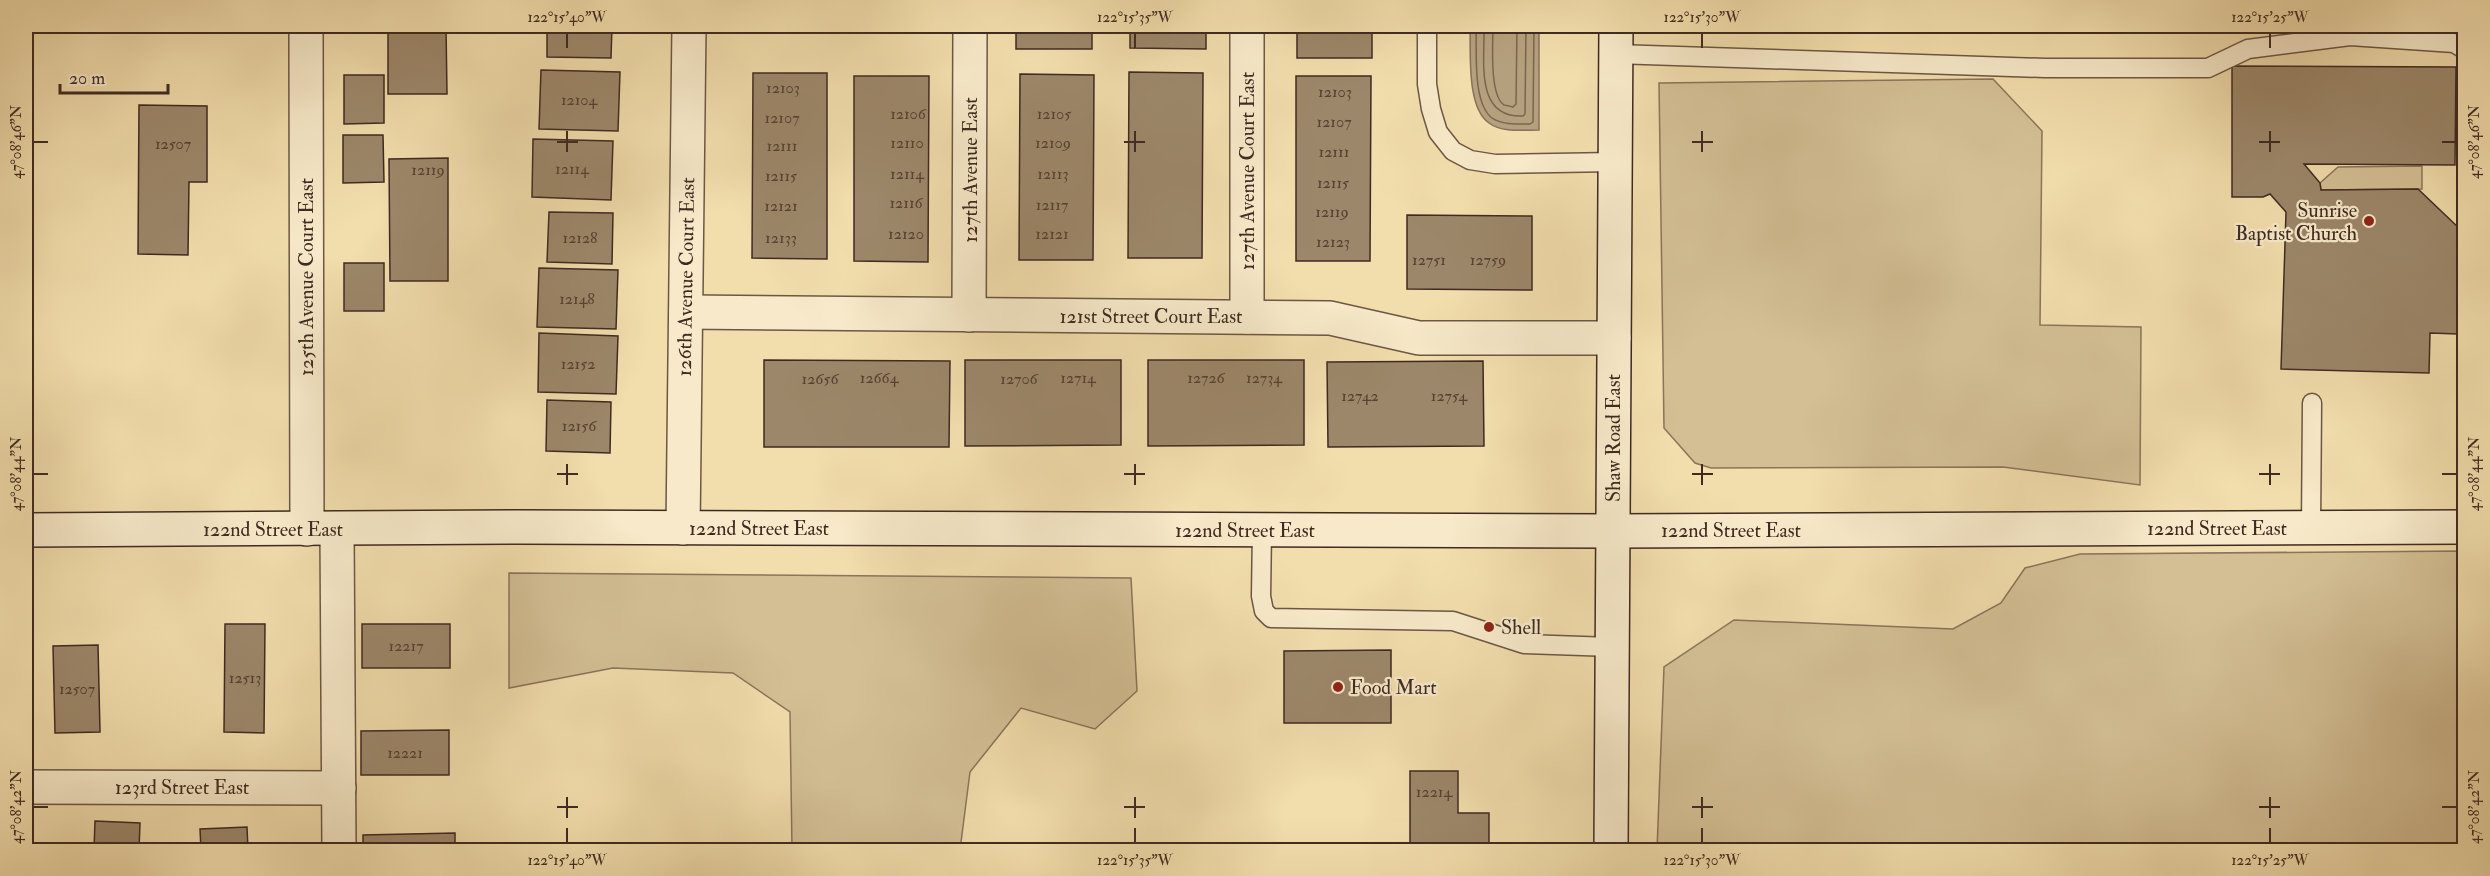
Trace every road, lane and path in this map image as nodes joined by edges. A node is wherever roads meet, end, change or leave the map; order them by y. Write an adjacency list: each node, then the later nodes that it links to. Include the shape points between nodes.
1 (306, 26): 17 (street, 125th Avenue Court East)
2 (689, 26): 9 (street, 126th Avenue Court East)
3 (970, 26): 10 (street, 127th Avenue East)
4 (1247, 26): 11 (street, 127th Avenue Court East)
5 (1428, 26): 8 (lane, via 1431,109 1438,132 1453,151 1470,160 1495,164)
6 (1616, 40): 7 (lane, via 2045,68 2208,68 2248,49 2350,36 2454,43); 8 (street, Shaw Road East)
7 (2464, 49)
8 (1615, 162): 12 (street, Shaw Road East)
9 (686, 312): 10 (street, 121st Street Court East); 15 (street, 126th Avenue Court East)
10 (969, 315): 11 (street, 121st Street Court East)
11 (1247, 317): 12 (street, 121st Street Court East, via 1330,318 1419,338)
12 (1614, 338): 20 (street, Shaw Road East)
13 (2313, 403): 16 (lane)
14 (2464, 527): 16 (street, 122nd Street East)
15 (683, 528): 17 (street, 122nd Street East); 19 (street, 122nd Street East)
16 (2311, 528): 20 (street, 122nd Street East)
17 (322, 529): 18 (street, 122nd Street East); 23 (street, 125th Avenue Court East)
18 (26, 530)
19 (1262, 530): 20 (street, 122nd Street East); 21 (lane, via 1261,596 1264,611 1271,618 1453,621 1524,644)
20 (1613, 531): 21 (street, Shaw Road East)
21 (1612, 646): 25 (street, Shaw Road East)
22 (26, 787): 23 (street, 123rd Street East)
23 (339, 788): 24 (street, 125th Avenue Court East)
24 (339, 850)
25 (1611, 850)

